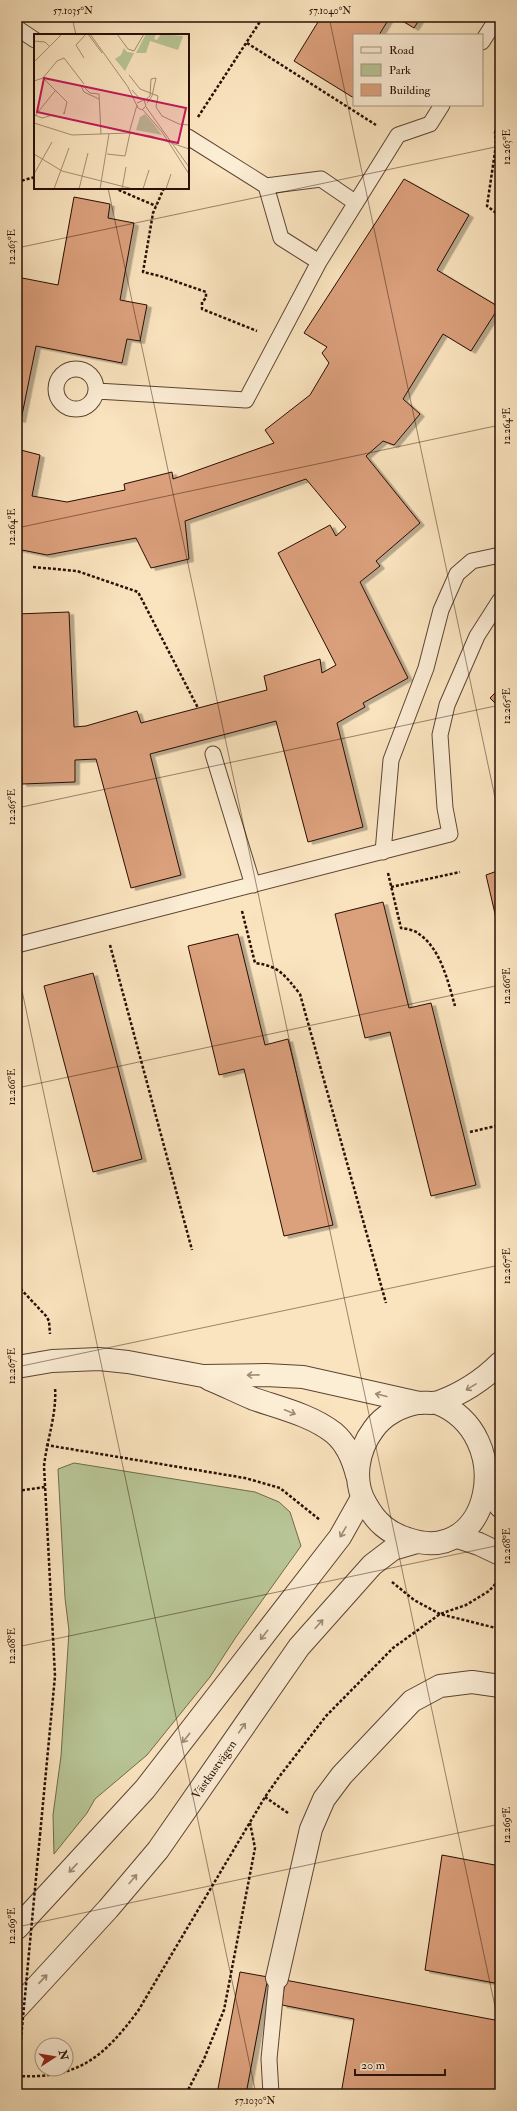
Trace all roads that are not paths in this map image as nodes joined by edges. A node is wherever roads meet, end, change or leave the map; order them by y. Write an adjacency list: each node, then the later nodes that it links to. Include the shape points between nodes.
1 (498, 17): 4 (lane)
2 (17, 28): 3 (lane)
3 (34, 39)
4 (483, 40)
5 (441, 106): 8 (lane, via 430,124 398,135)
6 (189, 138): 7 (lane)
7 (266, 186): 8 (lane, via 321,179); 9 (lane, via 281,238)
8 (356, 203): 9 (lane)
9 (319, 262): 10 (lane, via 246,400)
10 (97, 391)
11 (500, 555): 14 (lane, via 472,560 457,574 441,610 426,668 392,760)
12 (500, 600): 14 (lane, via 477,636 447,706 440,735 445,808 450,834)
13 (213, 754): 15 (lane)
14 (383, 852): 15 (lane)
15 (252, 885): 16 (lane)
16 (17, 946)
17 (500, 1363): 20 (street, one-way to 20, via 471,1388)
18 (17, 1367): 19 (street, via 52,1361 99,1359)
19 (202, 1376): 20 (street, one-way to 19, via 303,1377); 22 (street, one-way to 22, via 290,1411 333,1433 344,1444 352,1458)
20 (428, 1403): 21 (street, via 456,1408 473,1418); 22 (street, via 402,1407 386,1416 373,1429 364,1444 359,1462)
21 (497, 1445): 23 (street)
22 (360, 1489): 25 (street, via 375,1519 394,1535); 28 (street, one-way to 28, via 340,1537 145,1789)
23 (497, 1502): 24 (street, via 473,1527)
24 (458, 1537): 25 (street, via 438,1543); 26 (street)
25 (417, 1542): 30 (street, Västkustvägen, one-way to 25, via 158,1850 299,1647 372,1566 393,1549)
26 (500, 1554)
27 (500, 1686): 29 (street, via 472,1682 440,1686 412,1701 342,1775 324,1799 311,1829)
28 (17, 1928)
29 (277, 1978): 31 (lane, via 269,2059)
30 (17, 2008)
31 (271, 2094)

